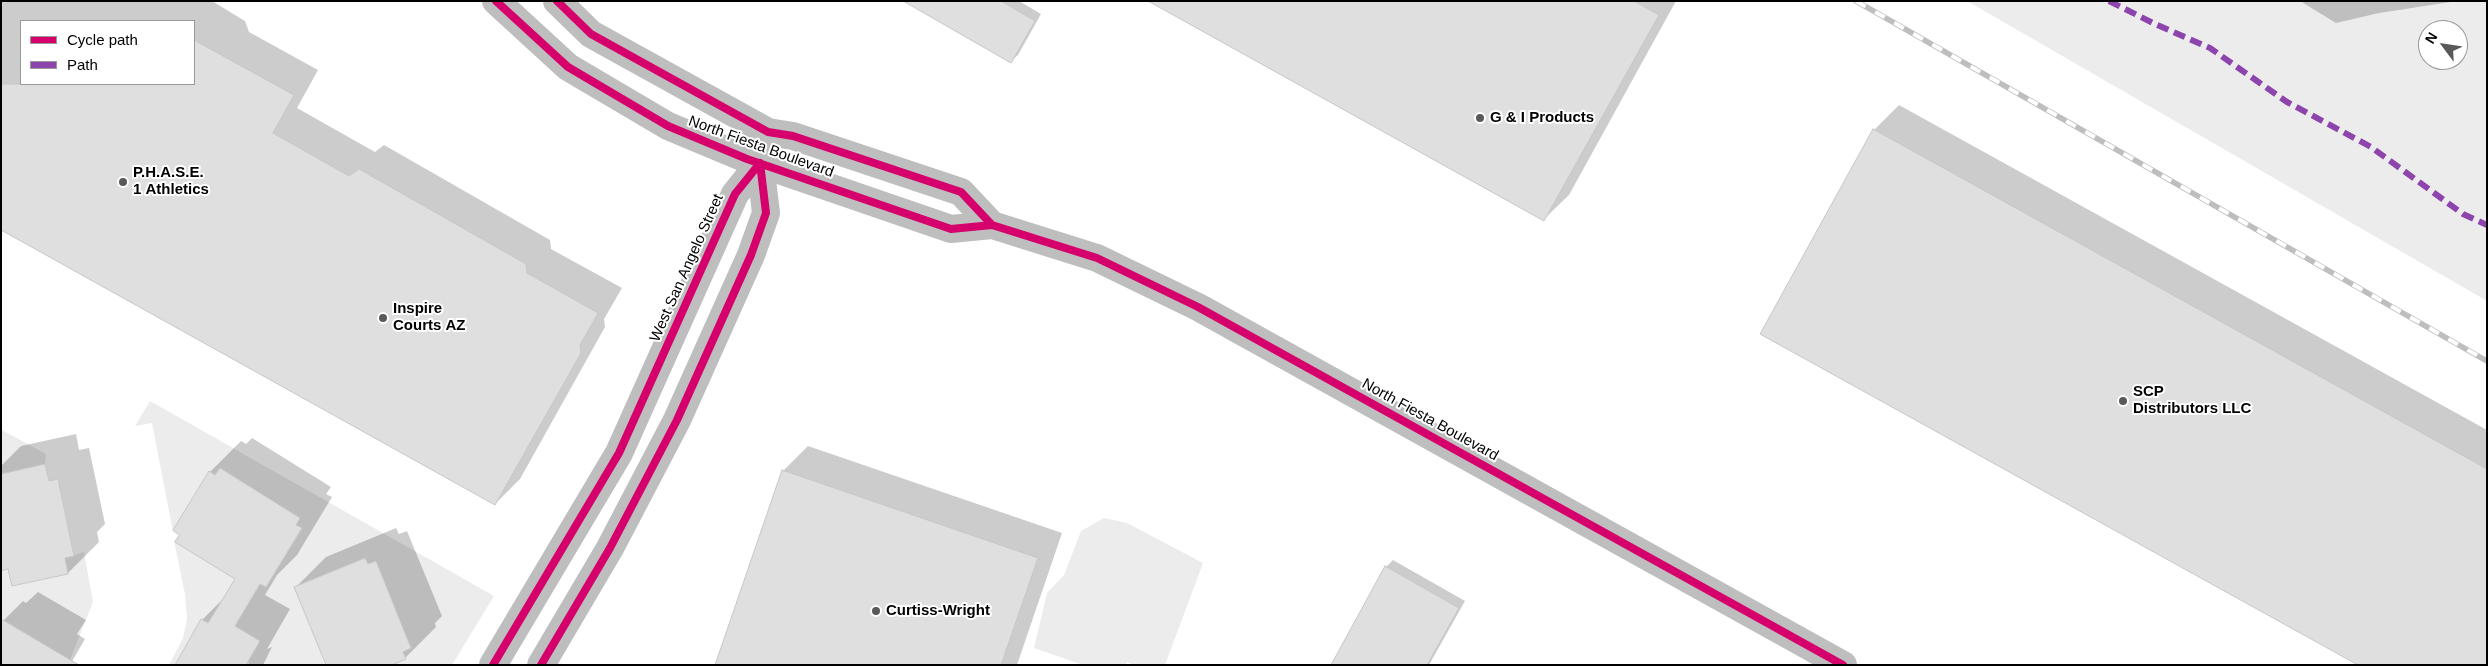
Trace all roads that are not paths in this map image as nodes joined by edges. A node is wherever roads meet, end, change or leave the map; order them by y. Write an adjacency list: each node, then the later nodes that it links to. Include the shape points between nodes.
1 (496, 1): 4 (street, North Fiesta Boulevard, via 568,67 668,126)
2 (557, 1): 3 (street, North Fiesta Boulevard, via 592,34)
3 (768, 132): 4 (street); 5 (street, North Fiesta Boulevard, via 793,136 961,192)
4 (760, 163): 5 (street, North Fiesta Boulevard, via 951,229); 6 (street, West San Angelo Street, via 736,194 619,453); 7 (street, via 766,213 751,255 677,420 610,548)
5 (992, 225): 8 (street, North Fiesta Boulevard, via 1097,258 1198,307)
6 (493, 665)
7 (541, 665)
8 (1843, 665)

